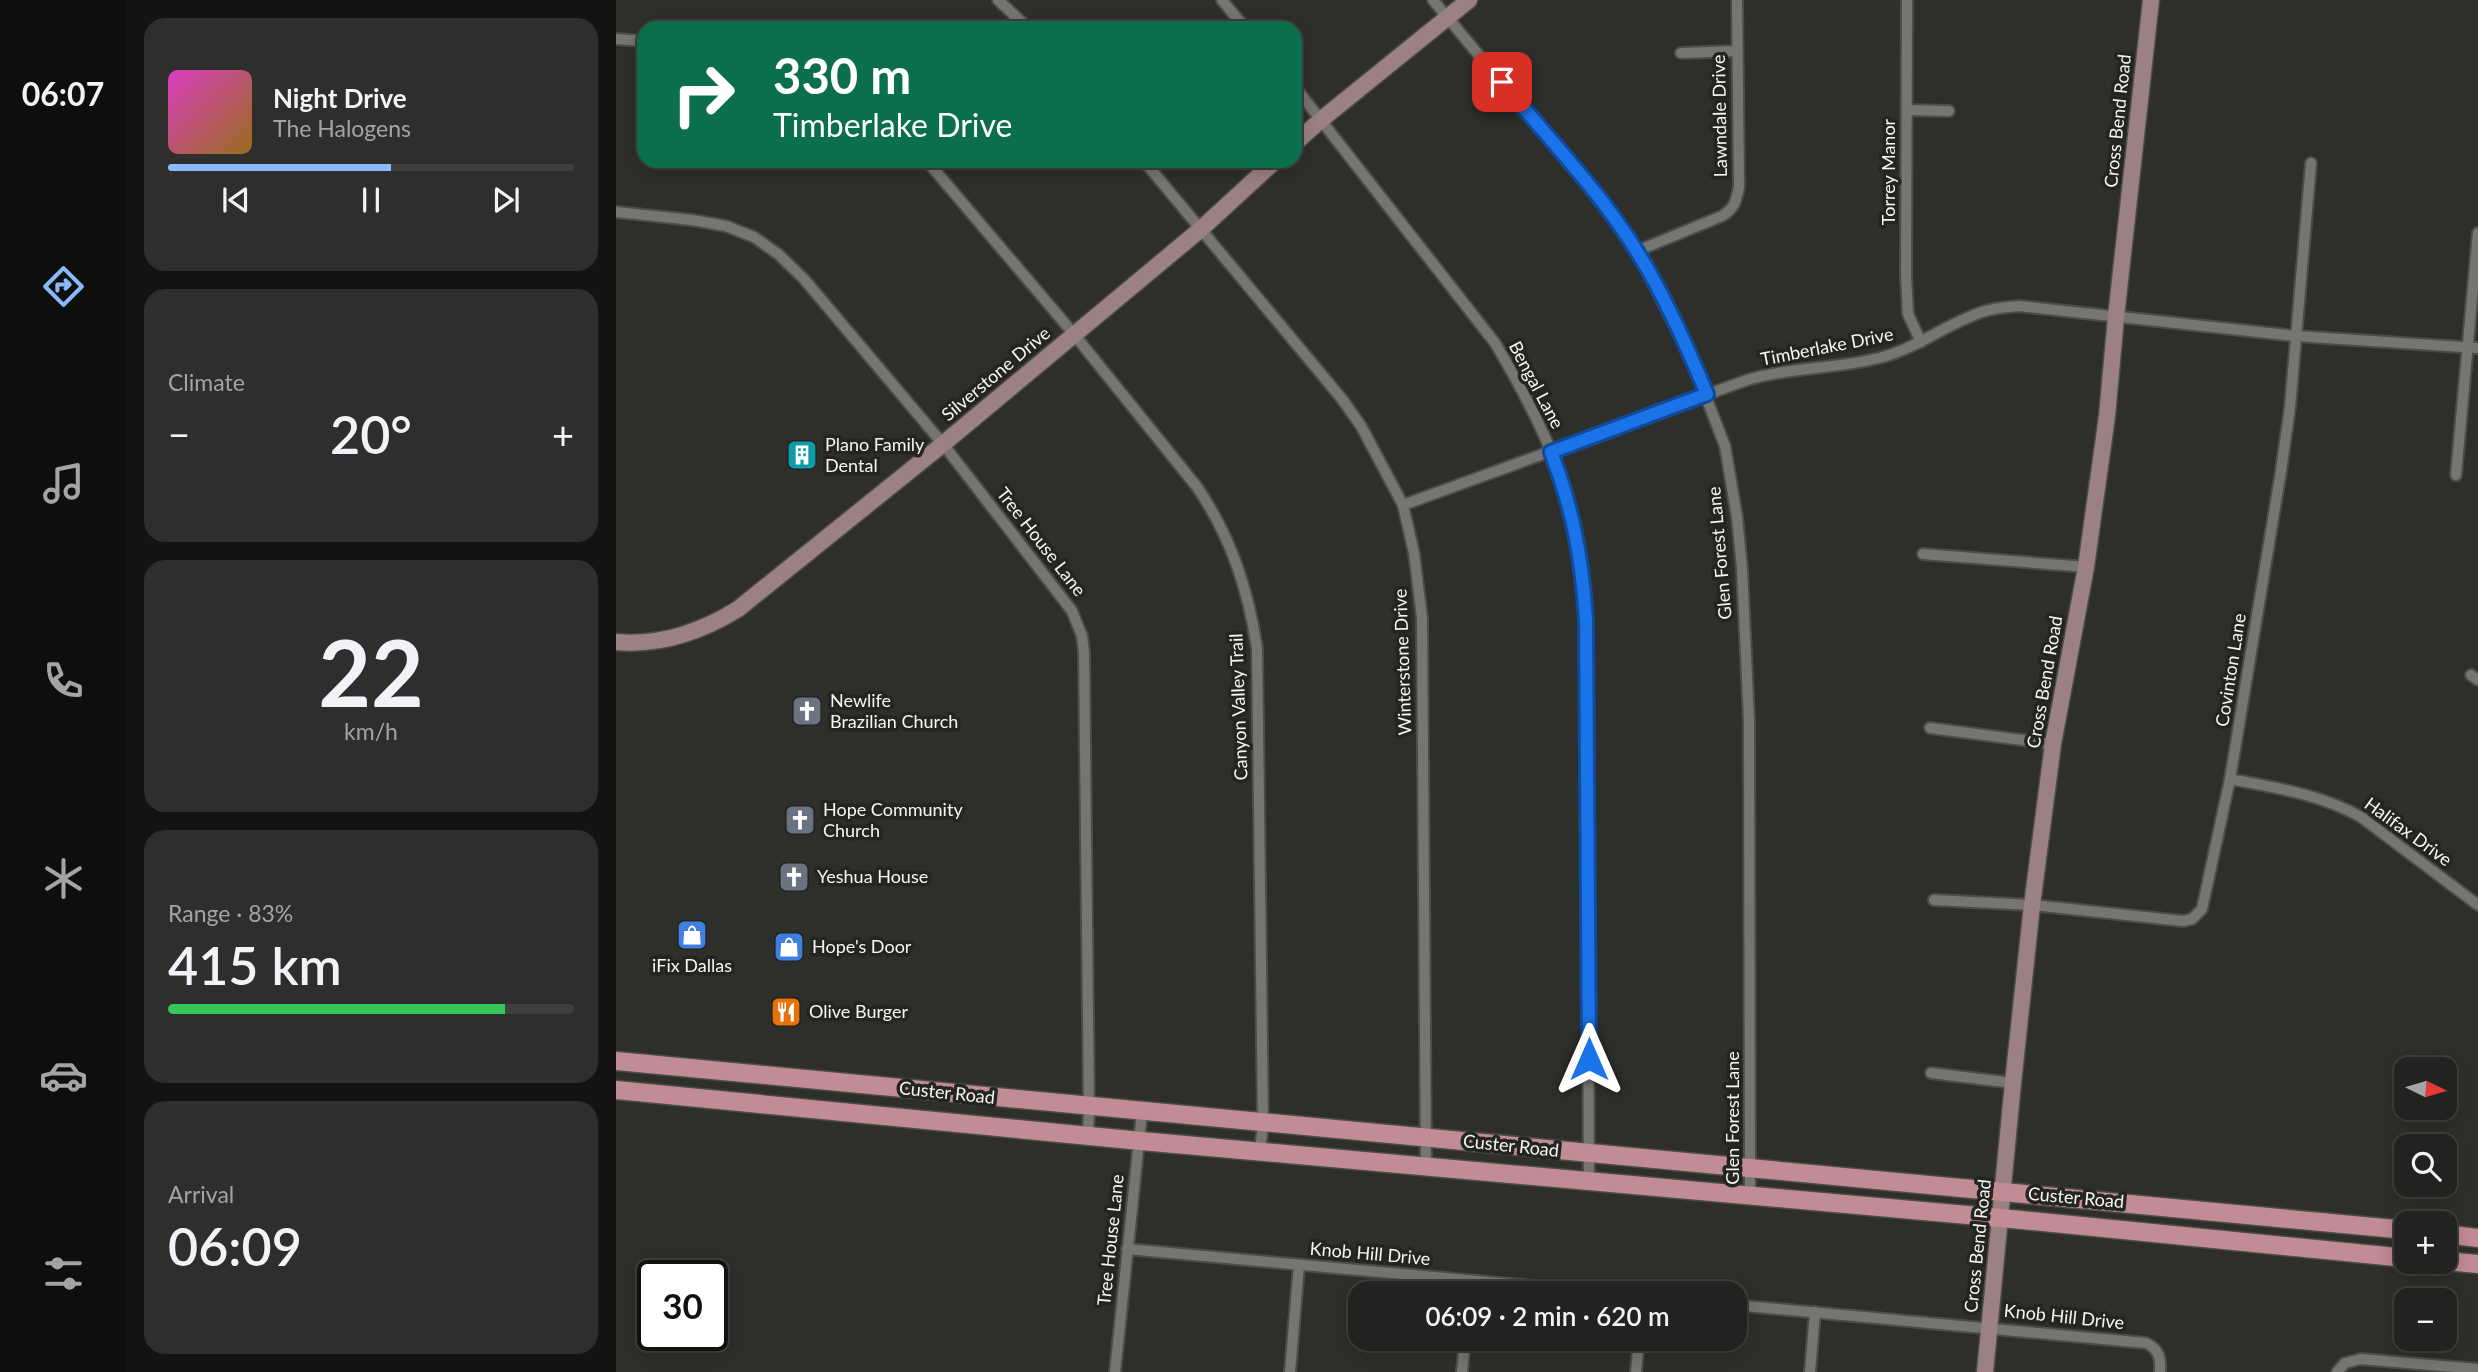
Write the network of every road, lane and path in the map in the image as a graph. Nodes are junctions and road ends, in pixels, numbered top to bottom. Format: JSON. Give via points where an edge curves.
{"nodes":[{"id":1,"x":998,"y":0,"type":"edge"},
{"id":2,"x":1222,"y":0,"type":"edge"},
{"id":3,"x":1433,"y":0,"type":"edge"},
{"id":4,"x":1469,"y":0,"type":"edge"},
{"id":5,"x":1737,"y":0,"type":"edge"},
{"id":6,"x":1907,"y":0,"type":"edge"},
{"id":7,"x":2151,"y":0,"type":"edge"},
{"id":8,"x":1448,"y":18,"type":"junction"},
{"id":9,"x":1020,"y":21,"type":"edge"},
{"id":10,"x":1239,"y":21,"type":"edge"},
{"id":11,"x":616,"y":39,"type":"edge"},
{"id":12,"x":637,"y":40,"type":"edge"},
{"id":13,"x":1737,"y":51,"type":"junction"},
{"id":14,"x":1681,"y":53,"type":"dead end"},
{"id":15,"x":1302,"y":95,"type":"edge"},
{"id":16,"x":1907,"y":110,"type":"junction"},
{"id":17,"x":1949,"y":111,"type":"dead end"},
{"id":18,"x":1322,"y":119,"type":"junction"},
{"id":19,"x":1302,"y":137,"type":"edge"},
{"id":20,"x":2311,"y":163,"type":"dead end"},
{"id":21,"x":933,"y":168,"type":"edge"},
{"id":22,"x":1150,"y":168,"type":"edge"},
{"id":23,"x":1267,"y":168,"type":"edge"},
{"id":24,"x":616,"y":212,"type":"edge"},
{"id":25,"x":1200,"y":229,"type":"junction"},
{"id":26,"x":2478,"y":233,"type":"edge"},
{"id":27,"x":1637,"y":251,"type":"junction"},
{"id":28,"x":2116,"y":317,"type":"junction"},
{"id":29,"x":1073,"y":333,"type":"junction"},
{"id":30,"x":2296,"y":336,"type":"junction"},
{"id":31,"x":1921,"y":342,"type":"junction"},
{"id":32,"x":2472,"y":348,"type":"edge"},
{"id":33,"x":1707,"y":394,"type":"junction"},
{"id":34,"x":943,"y":444,"type":"junction"},
{"id":35,"x":1551,"y":452,"type":"junction"},
{"id":36,"x":2456,"y":475,"type":"dead end"},
{"id":37,"x":1402,"y":505,"type":"junction"},
{"id":38,"x":1923,"y":554,"type":"dead end"},
{"id":39,"x":2085,"y":567,"type":"junction"},
{"id":40,"x":616,"y":642,"type":"edge"},
{"id":41,"x":1930,"y":728,"type":"dead end"},
{"id":42,"x":2053,"y":744,"type":"junction"},
{"id":43,"x":2230,"y":779,"type":"junction"},
{"id":44,"x":1934,"y":900,"type":"dead end"},
{"id":45,"x":2032,"y":905,"type":"junction"},
{"id":46,"x":2478,"y":905,"type":"edge"},
{"id":47,"x":616,"y":1061,"type":"edge"},
{"id":48,"x":1931,"y":1073,"type":"dead end"},
{"id":49,"x":2012,"y":1083,"type":"junction"},
{"id":50,"x":616,"y":1090,"type":"edge"},
{"id":51,"x":1089,"y":1107,"type":"junction"},
{"id":52,"x":1142,"y":1112,"type":"junction"},
{"id":53,"x":1263,"y":1123,"type":"junction"},
{"id":54,"x":1088,"y":1136,"type":"junction"},
{"id":55,"x":1427,"y":1138,"type":"junction"},
{"id":56,"x":1141,"y":1141,"type":"junction"},
{"id":57,"x":1260,"y":1151,"type":"junction"},
{"id":58,"x":1589,"y":1154,"type":"junction"},
{"id":59,"x":1426,"y":1167,"type":"junction"},
{"id":60,"x":1751,"y":1169,"type":"junction"},
{"id":61,"x":1589,"y":1181,"type":"junction"},
{"id":62,"x":2003,"y":1191,"type":"junction"},
{"id":63,"x":1750,"y":1196,"type":"junction"},
{"id":64,"x":2001,"y":1218,"type":"junction"},
{"id":65,"x":2394,"y":1229,"type":"edge"},
{"id":66,"x":2457,"y":1235,"type":"edge"},
{"id":67,"x":2478,"y":1238,"type":"edge"},
{"id":68,"x":1127,"y":1249,"type":"junction"},
{"id":69,"x":2394,"y":1257,"type":"edge"},
{"id":70,"x":2457,"y":1262,"type":"edge"},
{"id":71,"x":2478,"y":1264,"type":"edge"},
{"id":72,"x":1299,"y":1265,"type":"junction"},
{"id":73,"x":1471,"y":1281,"type":"edge"},
{"id":74,"x":1747,"y":1306,"type":"edge"},
{"id":75,"x":1815,"y":1312,"type":"junction"},
{"id":76,"x":1989,"y":1328,"type":"junction"},
{"id":77,"x":1464,"y":1351,"type":"edge"},
{"id":78,"x":1638,"y":1351,"type":"edge"},
{"id":79,"x":2478,"y":1369,"type":"edge"},
{"id":80,"x":1115,"y":1372,"type":"edge"},
{"id":81,"x":1290,"y":1372,"type":"edge"},
{"id":82,"x":1462,"y":1372,"type":"edge"},
{"id":83,"x":1636,"y":1372,"type":"edge"},
{"id":84,"x":1810,"y":1372,"type":"edge"},
{"id":85,"x":1985,"y":1372,"type":"edge"},
{"id":86,"x":2160,"y":1372,"type":"edge"},
{"id":87,"x":2337,"y":1372,"type":"edge"}],
"edges":[{"from":1,"to":9,"type":"street"},
{"from":2,"to":10,"type":"street"},
{"from":3,"to":8,"type":"street","name":"Glen Forest Lane"},
{"from":4,"to":8,"type":"street"},
{"from":5,"to":13,"type":"street","name":"Lawndale Drive"},
{"from":6,"to":16,"type":"street","name":"Torrey Manor"},
{"from":7,"to":28,"type":"street","name":"Cross Bend Road"},
{"from":8,"to":18,"type":"street"},
{"from":8,"to":27,"type":"street","name":"Glen Forest Lane"},
{"from":11,"to":12,"type":"street"},
{"from":13,"to":14,"type":"street"},
{"from":13,"to":27,"type":"street","name":"Lawndale Drive","via":[[1736,203],[1722,216]]},
{"from":15,"to":18,"type":"street","name":"Bengal Lane"},
{"from":16,"to":17,"type":"street"},
{"from":16,"to":31,"type":"street","name":"Torrey Manor","via":[[1906,275],[1909,314]]},
{"from":18,"to":19,"type":"street"},
{"from":18,"to":35,"type":"street","name":"Bengal Lane","via":[[1495,343]]},
{"from":20,"to":30,"type":"street","name":"Covinton Lane"},
{"from":21,"to":29,"type":"street","name":"Canyon Valley Trail"},
{"from":22,"to":25,"type":"street","name":"Winterstone Drive"},
{"from":23,"to":25,"type":"street","name":"Silverstone Drive"},
{"from":24,"to":34,"type":"street","name":"Tree House Lane","via":[[726,226],[754,237],[778,254]]},
{"from":25,"to":29,"type":"street","name":"Silverstone Drive"},
{"from":25,"to":37,"type":"street","name":"Winterstone Drive","via":[[1342,399]]},
{"from":26,"to":32,"type":"street"},
{"from":27,"to":33,"type":"street","name":"Glen Forest Lane"},
{"from":28,"to":30,"type":"street","name":"Timberlake Drive"},
{"from":28,"to":31,"type":"street","name":"Timberlake Drive","via":[[2018,306],[1996,308]]},
{"from":28,"to":39,"type":"street","name":"Cross Bend Road"},
{"from":29,"to":34,"type":"street","name":"Silverstone Drive"},
{"from":29,"to":53,"type":"street","name":"Canyon Valley Trail","via":[[1214,512],[1248,594],[1257,648]]},
{"from":30,"to":32,"type":"street","name":"Timberlake Drive"},
{"from":30,"to":43,"type":"street","name":"Covinton Lane","via":[[2281,471]]},
{"from":31,"to":33,"type":"street","name":"Timberlake Drive","via":[[1878,358],[1771,373]]},
{"from":32,"to":36,"type":"street"},
{"from":33,"to":35,"type":"street","name":"Timberlake Drive"},
{"from":33,"to":60,"type":"street","name":"Glen Forest Lane","via":[[1727,457],[1742,569],[1749,721]]},
{"from":34,"to":40,"type":"street","name":"Silverstone Drive","via":[[738,609],[684,635]]},
{"from":34,"to":51,"type":"street","name":"Tree House Lane","via":[[1061,595],[1082,636]]},
{"from":35,"to":37,"type":"street","name":"Timberlake Drive"},
{"from":35,"to":58,"type":"street","name":"Bengal Lane","via":[[1577,534],[1586,620]]},
{"from":37,"to":55,"type":"street","name":"Winterstone Drive","via":[[1422,618]]},
{"from":38,"to":39,"type":"street"},
{"from":39,"to":42,"type":"street","name":"Cross Bend Road"},
{"from":41,"to":42,"type":"street"},
{"from":42,"to":45,"type":"street","name":"Cross Bend Road"},
{"from":43,"to":45,"type":"street","name":"Covinton Lane","via":[[2202,909],[2192,919]]},
{"from":43,"to":46,"type":"street","name":"Halifax Drive","via":[[2311,794],[2341,806]]},
{"from":44,"to":45,"type":"street","name":"Covinton Lane"},
{"from":45,"to":49,"type":"street","name":"Cross Bend Road"},
{"from":47,"to":51,"type":"main road","name":"Custer Road"},
{"from":48,"to":49,"type":"street"},
{"from":49,"to":62,"type":"street","name":"Cross Bend Road"},
{"from":50,"to":54,"type":"main road","name":"Custer Road"},
{"from":51,"to":52,"type":"main road","name":"Custer Road"},
{"from":51,"to":54,"type":"street","name":"Tree House Lane"},
{"from":52,"to":53,"type":"main road","name":"Custer Road"},
{"from":52,"to":56,"type":"street","name":"Tree House Lane"},
{"from":53,"to":55,"type":"main road","name":"Custer Road"},
{"from":53,"to":57,"type":"street","name":"Canyon Valley Trail"},
{"from":54,"to":56,"type":"main road","name":"Custer Road"},
{"from":55,"to":58,"type":"main road","name":"Custer Road"},
{"from":55,"to":59,"type":"street","name":"Winterstone Drive"},
{"from":56,"to":57,"type":"main road","name":"Custer Road"},
{"from":56,"to":68,"type":"street","name":"Tree House Lane"},
{"from":57,"to":59,"type":"main road","name":"Custer Road"},
{"from":58,"to":60,"type":"main road","name":"Custer Road"},
{"from":58,"to":61,"type":"street","name":"Bengal Lane"},
{"from":59,"to":61,"type":"main road","name":"Custer Road"},
{"from":60,"to":62,"type":"main road","name":"Custer Road"},
{"from":60,"to":63,"type":"street","name":"Glen Forest Lane"},
{"from":61,"to":63,"type":"main road","name":"Custer Road"},
{"from":62,"to":64,"type":"street","name":"Cross Bend Road"},
{"from":62,"to":65,"type":"main road","name":"Custer Road"},
{"from":63,"to":64,"type":"main road","name":"Custer Road"},
{"from":64,"to":69,"type":"main road","name":"Custer Road"},
{"from":64,"to":76,"type":"street","name":"Cross Bend Road"},
{"from":66,"to":67,"type":"main road"},
{"from":68,"to":72,"type":"street","name":"Knob Hill Drive"},
{"from":68,"to":80,"type":"street","name":"Tree House Lane"},
{"from":70,"to":71,"type":"main road"},
{"from":72,"to":73,"type":"street","name":"Knob Hill Drive"},
{"from":72,"to":81,"type":"street"},
{"from":74,"to":75,"type":"street","name":"Knob Hill Drive"},
{"from":75,"to":76,"type":"street","name":"Knob Hill Drive"},
{"from":75,"to":84,"type":"street"},
{"from":76,"to":85,"type":"street","name":"Cross Bend Road"},
{"from":76,"to":86,"type":"street","name":"Knob Hill Drive","via":[[2146,1343],[2158,1351]]},
{"from":77,"to":82,"type":"street"},
{"from":78,"to":83,"type":"street"},
{"from":79,"to":87,"type":"street","via":[[2361,1359],[2345,1363]]}]}
